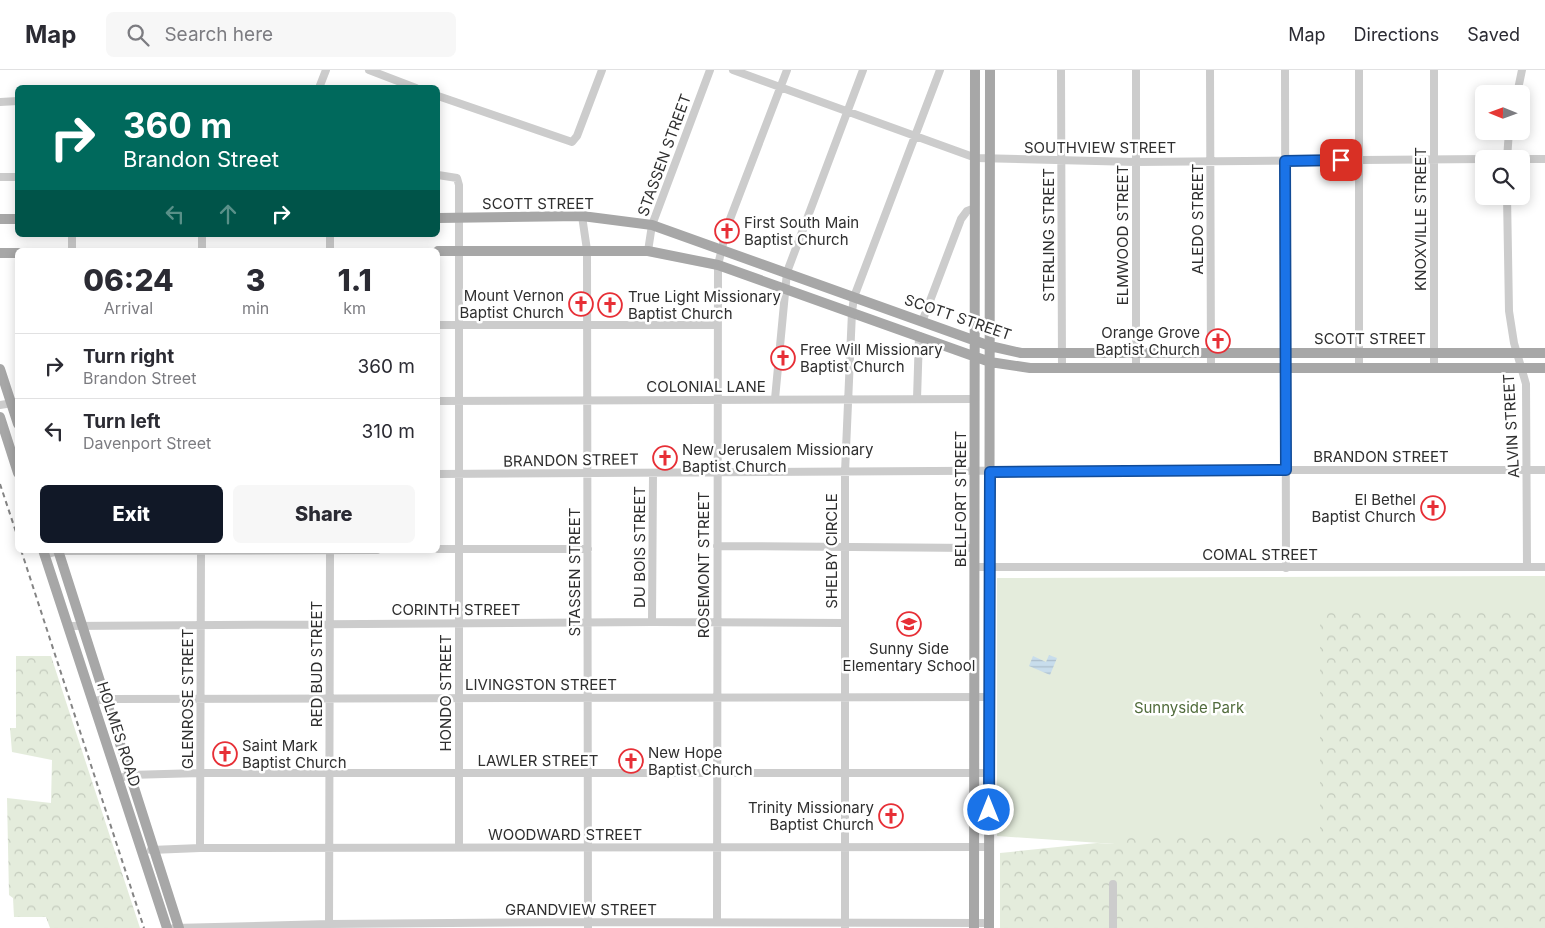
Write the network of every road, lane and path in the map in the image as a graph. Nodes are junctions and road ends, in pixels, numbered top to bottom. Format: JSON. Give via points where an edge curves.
{"nodes":[{"id":1,"x":326,"y":70,"type":"edge"},
{"id":2,"x":369,"y":70,"type":"edge"},
{"id":3,"x":602,"y":70,"type":"edge"},
{"id":4,"x":710,"y":70,"type":"edge"},
{"id":5,"x":732,"y":70,"type":"edge"},
{"id":6,"x":787,"y":70,"type":"edge"},
{"id":7,"x":864,"y":70,"type":"edge"},
{"id":8,"x":940,"y":70,"type":"edge"},
{"id":9,"x":975,"y":70,"type":"edge"},
{"id":10,"x":990,"y":70,"type":"edge"},
{"id":11,"x":1061,"y":70,"type":"edge"},
{"id":12,"x":1136,"y":70,"type":"edge"},
{"id":13,"x":1210,"y":70,"type":"edge"},
{"id":14,"x":1285,"y":70,"type":"edge"},
{"id":15,"x":1359,"y":70,"type":"edge"},
{"id":16,"x":1434,"y":70,"type":"edge"},
{"id":17,"x":1522,"y":70,"type":"edge"},
{"id":18,"x":975,"y":81,"type":"junction"},
{"id":19,"x":990,"y":81,"type":"junction"},
{"id":20,"x":320,"y":85,"type":"edge"},
{"id":21,"x":408,"y":85,"type":"edge"},
{"id":22,"x":1519,"y":85,"type":"edge"},
{"id":23,"x":780,"y":88,"type":"junction"},
{"id":24,"x":440,"y":97,"type":"edge"},
{"id":25,"x":15,"y":101,"type":"edge"},
{"id":26,"x":0,"y":102,"type":"edge"},
{"id":27,"x":847,"y":113,"type":"junction"},
{"id":28,"x":915,"y":137,"type":"junction"},
{"id":29,"x":976,"y":158,"type":"junction"},
{"id":30,"x":1434,"y":159,"type":"junction"},
{"id":31,"x":1475,"y":159,"type":"edge"},
{"id":32,"x":1530,"y":159,"type":"edge"},
{"id":33,"x":1545,"y":159,"type":"edge"},
{"id":34,"x":991,"y":160,"type":"junction"},
{"id":35,"x":1359,"y":160,"type":"junction"},
{"id":36,"x":1061,"y":161,"type":"junction"},
{"id":37,"x":1210,"y":161,"type":"junction"},
{"id":38,"x":1285,"y":161,"type":"junction"},
{"id":39,"x":1136,"y":162,"type":"junction"},
{"id":40,"x":440,"y":176,"type":"edge"},
{"id":41,"x":0,"y":177,"type":"edge"},
{"id":42,"x":15,"y":177,"type":"edge"},
{"id":43,"x":1507,"y":205,"type":"edge"},
{"id":44,"x":975,"y":208,"type":"junction"},
{"id":45,"x":582,"y":216,"type":"junction"},
{"id":46,"x":440,"y":218,"type":"edge"},
{"id":47,"x":459,"y":218,"type":"junction"},
{"id":48,"x":0,"y":219,"type":"edge"},
{"id":49,"x":15,"y":219,"type":"edge"},
{"id":50,"x":652,"y":225,"type":"junction"},
{"id":51,"x":975,"y":234,"type":"junction"},
{"id":52,"x":990,"y":234,"type":"junction"},
{"id":53,"x":721,"y":249,"type":"junction"},
{"id":54,"x":587,"y":250,"type":"junction"},
{"id":55,"x":440,"y":251,"type":"edge"},
{"id":56,"x":459,"y":251,"type":"junction"},
{"id":57,"x":648,"y":251,"type":"junction"},
{"id":58,"x":0,"y":253,"type":"edge"},
{"id":59,"x":15,"y":253,"type":"edge"},
{"id":60,"x":718,"y":265,"type":"junction"},
{"id":61,"x":786,"y":272,"type":"junction"},
{"id":62,"x":786,"y":290,"type":"junction"},
{"id":63,"x":854,"y":297,"type":"junction"},
{"id":64,"x":852,"y":312,"type":"junction"},
{"id":65,"x":922,"y":322,"type":"junction"},
{"id":66,"x":440,"y":325,"type":"edge"},
{"id":67,"x":459,"y":325,"type":"junction"},
{"id":68,"x":587,"y":325,"type":"junction"},
{"id":69,"x":717,"y":325,"type":"junction"},
{"id":70,"x":919,"y":336,"type":"junction"},
{"id":71,"x":975,"y":340,"type":"junction"},
{"id":72,"x":990,"y":346,"type":"junction"},
{"id":73,"x":1359,"y":353,"type":"junction"},
{"id":74,"x":1434,"y":353,"type":"junction"},
{"id":75,"x":1518,"y":353,"type":"junction"},
{"id":76,"x":1545,"y":353,"type":"edge"},
{"id":77,"x":1136,"y":354,"type":"junction"},
{"id":78,"x":1211,"y":354,"type":"junction"},
{"id":79,"x":1286,"y":354,"type":"junction"},
{"id":80,"x":1062,"y":355,"type":"junction"},
{"id":81,"x":975,"y":357,"type":"junction"},
{"id":82,"x":990,"y":362,"type":"junction"},
{"id":83,"x":1523,"y":368,"type":"junction"},
{"id":84,"x":1545,"y":368,"type":"edge"},
{"id":85,"x":1062,"y":369,"type":"junction"},
{"id":86,"x":1136,"y":369,"type":"junction"},
{"id":87,"x":1210,"y":369,"type":"junction"},
{"id":88,"x":1286,"y":369,"type":"junction"},
{"id":89,"x":1359,"y":369,"type":"junction"},
{"id":90,"x":1434,"y":369,"type":"junction"},
{"id":91,"x":0,"y":370,"type":"edge"},
{"id":92,"x":918,"y":399,"type":"junction"},
{"id":93,"x":975,"y":399,"type":"junction"},
{"id":94,"x":440,"y":400,"type":"edge"},
{"id":95,"x":459,"y":400,"type":"junction"},
{"id":96,"x":588,"y":400,"type":"junction"},
{"id":97,"x":717,"y":400,"type":"junction"},
{"id":98,"x":775,"y":400,"type":"junction"},
{"id":99,"x":849,"y":400,"type":"junction"},
{"id":100,"x":9,"y":403,"type":"edge"},
{"id":101,"x":0,"y":417,"type":"edge"},
{"id":102,"x":15,"y":417,"type":"edge"},
{"id":103,"x":15,"y":463,"type":"edge"},
{"id":104,"x":1286,"y":470,"type":"junction"},
{"id":105,"x":1527,"y":470,"type":"junction"},
{"id":106,"x":1545,"y":470,"type":"edge"},
{"id":107,"x":717,"y":472,"type":"junction"},
{"id":108,"x":845,"y":472,"type":"junction"},
{"id":109,"x":974,"y":472,"type":"junction"},
{"id":110,"x":990,"y":472,"type":"junction"},
{"id":111,"x":653,"y":473,"type":"junction"},
{"id":112,"x":440,"y":474,"type":"edge"},
{"id":113,"x":459,"y":474,"type":"junction"},
{"id":114,"x":588,"y":474,"type":"junction"},
{"id":115,"x":717,"y":546,"type":"junction"},
{"id":116,"x":845,"y":548,"type":"junction"},
{"id":117,"x":974,"y":548,"type":"junction"},
{"id":118,"x":440,"y":549,"type":"edge"},
{"id":119,"x":459,"y":549,"type":"junction"},
{"id":120,"x":588,"y":549,"type":"junction"},
{"id":121,"x":43,"y":553,"type":"edge"},
{"id":122,"x":59,"y":553,"type":"edge"},
{"id":123,"x":201,"y":553,"type":"edge"},
{"id":124,"x":330,"y":553,"type":"edge"},
{"id":125,"x":974,"y":567,"type":"junction"},
{"id":126,"x":1526,"y":567,"type":"junction"},
{"id":127,"x":1545,"y":567,"type":"edge"},
{"id":128,"x":990,"y":568,"type":"junction"},
{"id":129,"x":1286,"y":568,"type":"junction"},
{"id":130,"x":652,"y":622,"type":"junction"},
{"id":131,"x":717,"y":622,"type":"junction"},
{"id":132,"x":459,"y":623,"type":"junction"},
{"id":133,"x":588,"y":623,"type":"junction"},
{"id":134,"x":845,"y":623,"type":"junction"},
{"id":135,"x":201,"y":624,"type":"junction"},
{"id":136,"x":329,"y":624,"type":"junction"},
{"id":137,"x":81,"y":625,"type":"junction"},
{"id":138,"x":68,"y":626,"type":"junction"},
{"id":139,"x":975,"y":697,"type":"junction"},
{"id":140,"x":990,"y":697,"type":"junction"},
{"id":141,"x":329,"y":698,"type":"junction"},
{"id":142,"x":459,"y":698,"type":"junction"},
{"id":143,"x":588,"y":698,"type":"junction"},
{"id":144,"x":717,"y":698,"type":"junction"},
{"id":145,"x":845,"y":698,"type":"junction"},
{"id":146,"x":106,"y":699,"type":"junction"},
{"id":147,"x":200,"y":700,"type":"junction"},
{"id":148,"x":93,"y":701,"type":"junction"},
{"id":149,"x":717,"y":772,"type":"junction"},
{"id":150,"x":845,"y":772,"type":"junction"},
{"id":151,"x":200,"y":773,"type":"junction"},
{"id":152,"x":329,"y":773,"type":"junction"},
{"id":153,"x":588,"y":773,"type":"junction"},
{"id":154,"x":974,"y":773,"type":"junction"},
{"id":155,"x":990,"y":773,"type":"junction"},
{"id":156,"x":129,"y":774,"type":"junction"},
{"id":157,"x":459,"y":774,"type":"junction"},
{"id":158,"x":118,"y":779,"type":"junction"},
{"id":159,"x":329,"y":847,"type":"junction"},
{"id":160,"x":459,"y":847,"type":"junction"},
{"id":161,"x":588,"y":847,"type":"junction"},
{"id":162,"x":845,"y":847,"type":"junction"},
{"id":163,"x":974,"y":847,"type":"junction"},
{"id":164,"x":989,"y":847,"type":"junction"},
{"id":165,"x":200,"y":848,"type":"junction"},
{"id":166,"x":717,"y":848,"type":"junction"},
{"id":167,"x":154,"y":849,"type":"junction"},
{"id":168,"x":142,"y":854,"type":"junction"},
{"id":169,"x":1113,"y":884,"type":"dead end"},
{"id":170,"x":717,"y":922,"type":"junction"},
{"id":171,"x":588,"y":925,"type":"edge"},
{"id":172,"x":845,"y":925,"type":"edge"},
{"id":173,"x":989,"y":925,"type":"edge"},
{"id":174,"x":329,"y":926,"type":"edge"},
{"id":175,"x":974,"y":926,"type":"edge"},
{"id":176,"x":177,"y":927,"type":"edge"},
{"id":177,"x":167,"y":928,"type":"edge"},
{"id":178,"x":1113,"y":928,"type":"edge"}],
"edges":[{"from":1,"to":20,"type":"street"},
{"from":2,"to":21,"type":"street"},
{"from":3,"to":24,"type":"street","via":[[578,136],[572,142]]},
{"from":4,"to":50,"type":"street","name":"STASSEN STREET"},
{"from":5,"to":23,"type":"street","name":"SOUTHVIEW STREET"},
{"from":6,"to":23,"type":"street","name":"ROSEMONT STREET"},
{"from":7,"to":27,"type":"street"},
{"from":8,"to":28,"type":"street","name":"SHELBY CIRCLE"},
{"from":9,"to":18,"type":"main road","name":"BELLFORT STREET"},
{"from":10,"to":19,"type":"main road","name":"BELLFORT STREET"},
{"from":11,"to":36,"type":"street","name":"STERLING STREET"},
{"from":12,"to":39,"type":"street","name":"ELMWOOD STREET"},
{"from":13,"to":37,"type":"street","name":"ALEDO STREET"},
{"from":14,"to":38,"type":"street"},
{"from":15,"to":35,"type":"street"},
{"from":16,"to":30,"type":"street","name":"KNOXVILLE STREET"},
{"from":17,"to":22,"type":"street"},
{"from":18,"to":19,"type":"main road"},
{"from":18,"to":29,"type":"main road","name":"BELLFORT STREET"},
{"from":19,"to":34,"type":"main road","name":"BELLFORT STREET"},
{"from":23,"to":27,"type":"street","name":"SOUTHVIEW STREET"},
{"from":23,"to":53,"type":"street","name":"ROSEMONT STREET"},
{"from":25,"to":26,"type":"street"},
{"from":27,"to":28,"type":"street","name":"SOUTHVIEW STREET"},
{"from":27,"to":61,"type":"street"},
{"from":28,"to":29,"type":"street","name":"SOUTHVIEW STREET"},
{"from":28,"to":63,"type":"street","name":"SHELBY CIRCLE"},
{"from":29,"to":34,"type":"street","name":"SOUTHVIEW STREET"},
{"from":29,"to":44,"type":"main road","name":"BELLFORT STREET"},
{"from":30,"to":31,"type":"street","name":"SOUTHVIEW STREET"},
{"from":30,"to":35,"type":"street","name":"SOUTHVIEW STREET"},
{"from":30,"to":74,"type":"street","name":"KNOXVILLE STREET"},
{"from":32,"to":33,"type":"street"},
{"from":34,"to":36,"type":"street","name":"SOUTHVIEW STREET"},
{"from":34,"to":52,"type":"main road","name":"BELLFORT STREET"},
{"from":35,"to":38,"type":"street","name":"SOUTHVIEW STREET"},
{"from":35,"to":73,"type":"street"},
{"from":36,"to":39,"type":"street","name":"SOUTHVIEW STREET"},
{"from":36,"to":80,"type":"street","name":"STERLING STREET"},
{"from":37,"to":38,"type":"street","name":"SOUTHVIEW STREET"},
{"from":37,"to":39,"type":"street","name":"SOUTHVIEW STREET"},
{"from":37,"to":78,"type":"street","name":"ALEDO STREET"},
{"from":38,"to":79,"type":"street"},
{"from":39,"to":77,"type":"street","name":"ELMWOOD STREET"},
{"from":40,"to":47,"type":"street","name":"HONDO STREET","via":[[457,178]]},
{"from":41,"to":42,"type":"street"},
{"from":43,"to":75,"type":"street","name":"ALVIN STREET","via":[[1508,292]]},
{"from":44,"to":51,"type":"main road","name":"BELLFORT STREET"},
{"from":44,"to":65,"type":"street","via":[[961,219]]},
{"from":45,"to":47,"type":"main road","name":"SCOTT STREET"},
{"from":45,"to":50,"type":"main road","name":"SCOTT STREET"},
{"from":45,"to":54,"type":"street","name":"STASSEN STREET"},
{"from":46,"to":47,"type":"main road","name":"SCOTT STREET"},
{"from":47,"to":56,"type":"street","name":"HONDO STREET"},
{"from":48,"to":49,"type":"main road"},
{"from":50,"to":53,"type":"main road","name":"SCOTT STREET"},
{"from":50,"to":57,"type":"street","name":"STASSEN STREET"},
{"from":51,"to":52,"type":"main road"},
{"from":51,"to":71,"type":"main road","name":"BELLFORT STREET"},
{"from":52,"to":72,"type":"main road","name":"BELLFORT STREET"},
{"from":53,"to":60,"type":"street","name":"ROSEMONT STREET"},
{"from":53,"to":61,"type":"main road","name":"SCOTT STREET"},
{"from":54,"to":56,"type":"main road","name":"SCOTT STREET"},
{"from":54,"to":57,"type":"main road","name":"SCOTT STREET"},
{"from":54,"to":68,"type":"street","name":"STASSEN STREET"},
{"from":55,"to":56,"type":"main road","name":"SCOTT STREET"},
{"from":56,"to":67,"type":"street","name":"HONDO STREET"},
{"from":57,"to":60,"type":"main road","name":"SCOTT STREET"},
{"from":58,"to":59,"type":"main road"},
{"from":60,"to":62,"type":"main road","name":"SCOTT STREET"},
{"from":60,"to":69,"type":"street","name":"ROSEMONT STREET"},
{"from":61,"to":62,"type":"street"},
{"from":61,"to":63,"type":"main road","name":"SCOTT STREET"},
{"from":62,"to":64,"type":"main road","name":"SCOTT STREET"},
{"from":62,"to":98,"type":"street"},
{"from":63,"to":64,"type":"street","name":"SHELBY CIRCLE"},
{"from":63,"to":65,"type":"main road","name":"SCOTT STREET"},
{"from":64,"to":70,"type":"main road","name":"SCOTT STREET"},
{"from":64,"to":99,"type":"street","name":"SHELBY CIRCLE"},
{"from":65,"to":71,"type":"main road","name":"SCOTT STREET"},
{"from":66,"to":67,"type":"street"},
{"from":67,"to":68,"type":"street"},
{"from":67,"to":95,"type":"street","name":"HONDO STREET"},
{"from":68,"to":69,"type":"street"},
{"from":68,"to":96,"type":"street","name":"STASSEN STREET"},
{"from":69,"to":97,"type":"street","name":"ROSEMONT STREET"},
{"from":70,"to":81,"type":"main road","name":"SCOTT STREET"},
{"from":70,"to":92,"type":"street"},
{"from":71,"to":72,"type":"main road","name":"SCOTT STREET"},
{"from":71,"to":81,"type":"main road","name":"BELLFORT STREET"},
{"from":72,"to":80,"type":"main road","name":"SCOTT STREET","via":[[1021,353]]},
{"from":72,"to":82,"type":"main road","name":"BELLFORT STREET"},
{"from":73,"to":74,"type":"main road","name":"SCOTT STREET"},
{"from":73,"to":79,"type":"main road","name":"SCOTT STREET"},
{"from":73,"to":89,"type":"street"},
{"from":74,"to":75,"type":"main road","name":"SCOTT STREET"},
{"from":74,"to":90,"type":"street","name":"KNOXVILLE STREET"},
{"from":75,"to":76,"type":"main road","name":"SCOTT STREET"},
{"from":75,"to":83,"type":"street","name":"ALVIN STREET"},
{"from":77,"to":78,"type":"main road","name":"SCOTT STREET"},
{"from":77,"to":80,"type":"main road","name":"SCOTT STREET"},
{"from":77,"to":86,"type":"street","name":"ELMWOOD STREET"},
{"from":78,"to":79,"type":"main road","name":"SCOTT STREET"},
{"from":78,"to":87,"type":"street","name":"ALEDO STREET"},
{"from":79,"to":88,"type":"street"},
{"from":80,"to":85,"type":"street","name":"STERLING STREET"},
{"from":81,"to":82,"type":"main road","name":"SCOTT STREET"},
{"from":81,"to":93,"type":"main road","name":"BELLFORT STREET"},
{"from":82,"to":85,"type":"main road","name":"SCOTT STREET"},
{"from":82,"to":110,"type":"main road","name":"BELLFORT STREET"},
{"from":83,"to":84,"type":"main road","name":"SCOTT STREET"},
{"from":83,"to":90,"type":"main road","name":"SCOTT STREET"},
{"from":83,"to":105,"type":"street","name":"ALVIN STREET"},
{"from":85,"to":86,"type":"main road","name":"SCOTT STREET"},
{"from":86,"to":87,"type":"main road","name":"SCOTT STREET"},
{"from":87,"to":88,"type":"main road","name":"SCOTT STREET"},
{"from":88,"to":89,"type":"main road","name":"SCOTT STREET"},
{"from":88,"to":104,"type":"street"},
{"from":89,"to":90,"type":"main road","name":"SCOTT STREET"},
{"from":91,"to":100,"type":"main road"},
{"from":92,"to":93,"type":"street","name":"COLONIAL LANE"},
{"from":92,"to":99,"type":"street","name":"COLONIAL LANE"},
{"from":93,"to":109,"type":"main road","name":"BELLFORT STREET"},
{"from":94,"to":95,"type":"street","name":"COLONIAL LANE"},
{"from":95,"to":96,"type":"street","name":"COLONIAL LANE"},
{"from":95,"to":113,"type":"street","name":"HONDO STREET"},
{"from":96,"to":97,"type":"street","name":"COLONIAL LANE"},
{"from":96,"to":114,"type":"street","name":"STASSEN STREET"},
{"from":97,"to":98,"type":"street","name":"COLONIAL LANE"},
{"from":97,"to":107,"type":"street","name":"ROSEMONT STREET"},
{"from":98,"to":99,"type":"street","name":"COLONIAL LANE"},
{"from":99,"to":108,"type":"street","name":"SHELBY CIRCLE"},
{"from":100,"to":102,"type":"main road"},
{"from":101,"to":103,"type":"main road"},
{"from":104,"to":105,"type":"street","name":"BRANDON STREET"},
{"from":104,"to":110,"type":"street","name":"BRANDON STREET"},
{"from":104,"to":129,"type":"street"},
{"from":105,"to":106,"type":"street","name":"BRANDON STREET"},
{"from":105,"to":126,"type":"street","name":"ALVIN STREET"},
{"from":107,"to":108,"type":"street","name":"BRANDON STREET"},
{"from":107,"to":111,"type":"street","name":"BRANDON STREET"},
{"from":107,"to":115,"type":"street","name":"ROSEMONT STREET"},
{"from":108,"to":109,"type":"street","name":"BRANDON STREET"},
{"from":108,"to":116,"type":"street","name":"SHELBY CIRCLE"},
{"from":109,"to":110,"type":"street","name":"BRANDON STREET"},
{"from":109,"to":117,"type":"main road","name":"BELLFORT STREET"},
{"from":110,"to":128,"type":"main road","name":"BELLFORT STREET"},
{"from":111,"to":114,"type":"street","name":"BRANDON STREET"},
{"from":111,"to":130,"type":"street","name":"DU BOIS STREET"},
{"from":112,"to":113,"type":"street","name":"BRANDON STREET"},
{"from":113,"to":114,"type":"street","name":"BRANDON STREET"},
{"from":113,"to":119,"type":"street","name":"HONDO STREET"},
{"from":114,"to":120,"type":"street","name":"STASSEN STREET"},
{"from":115,"to":116,"type":"street"},
{"from":115,"to":131,"type":"street","name":"ROSEMONT STREET"},
{"from":116,"to":117,"type":"street"},
{"from":116,"to":134,"type":"street","name":"SHELBY CIRCLE"},
{"from":117,"to":125,"type":"main road","name":"BELLFORT STREET"},
{"from":118,"to":119,"type":"street"},
{"from":119,"to":120,"type":"street"},
{"from":119,"to":132,"type":"street","name":"HONDO STREET"},
{"from":120,"to":133,"type":"street","name":"STASSEN STREET"},
{"from":121,"to":138,"type":"main road","name":"HOLMES ROAD"},
{"from":122,"to":137,"type":"main road","name":"HOLMES ROAD"},
{"from":123,"to":135,"type":"street","name":"GLENROSE STREET"},
{"from":124,"to":136,"type":"street","name":"RED BUD STREET"},
{"from":125,"to":128,"type":"street","name":"COMAL STREET"},
{"from":125,"to":139,"type":"main road","name":"BELLFORT STREET"},
{"from":126,"to":127,"type":"street","name":"COMAL STREET"},
{"from":126,"to":129,"type":"street","name":"COMAL STREET"},
{"from":128,"to":129,"type":"street","name":"COMAL STREET"},
{"from":128,"to":140,"type":"main road","name":"BELLFORT STREET"},
{"from":130,"to":131,"type":"street","name":"CORINTH STREET"},
{"from":130,"to":133,"type":"street","name":"CORINTH STREET"},
{"from":131,"to":134,"type":"street","name":"CORINTH STREET"},
{"from":131,"to":144,"type":"street","name":"ROSEMONT STREET"},
{"from":132,"to":133,"type":"street","name":"CORINTH STREET"},
{"from":132,"to":136,"type":"street","name":"CORINTH STREET"},
{"from":132,"to":142,"type":"street","name":"HONDO STREET"},
{"from":133,"to":143,"type":"street","name":"STASSEN STREET"},
{"from":134,"to":145,"type":"street","name":"SHELBY CIRCLE"},
{"from":135,"to":136,"type":"street","name":"CORINTH STREET"},
{"from":135,"to":137,"type":"street","name":"CORINTH STREET"},
{"from":135,"to":147,"type":"street","name":"GLENROSE STREET"},
{"from":136,"to":141,"type":"street","name":"RED BUD STREET"},
{"from":137,"to":138,"type":"street","name":"CORINTH STREET"},
{"from":137,"to":146,"type":"main road","name":"HOLMES ROAD"},
{"from":138,"to":148,"type":"main road","name":"HOLMES ROAD"},
{"from":139,"to":140,"type":"street","name":"LIVINGSTON STREET"},
{"from":139,"to":145,"type":"street","name":"LIVINGSTON STREET"},
{"from":139,"to":154,"type":"main road","name":"BELLFORT STREET"},
{"from":140,"to":155,"type":"main road","name":"BELLFORT STREET"},
{"from":141,"to":142,"type":"street","name":"LIVINGSTON STREET"},
{"from":141,"to":147,"type":"street","name":"LIVINGSTON STREET"},
{"from":141,"to":152,"type":"street","name":"RED BUD STREET"},
{"from":142,"to":143,"type":"street","name":"LIVINGSTON STREET"},
{"from":142,"to":157,"type":"street","name":"HONDO STREET"},
{"from":143,"to":144,"type":"street","name":"LIVINGSTON STREET"},
{"from":143,"to":153,"type":"street","name":"STASSEN STREET"},
{"from":144,"to":145,"type":"street","name":"LIVINGSTON STREET"},
{"from":144,"to":149,"type":"street","name":"ROSEMONT STREET"},
{"from":145,"to":150,"type":"street","name":"SHELBY CIRCLE"},
{"from":146,"to":147,"type":"street","name":"LIVINGSTON STREET"},
{"from":146,"to":148,"type":"street","name":"LIVINGSTON STREET"},
{"from":146,"to":156,"type":"main road","name":"HOLMES ROAD"},
{"from":147,"to":151,"type":"street","name":"GLENROSE STREET"},
{"from":148,"to":158,"type":"main road","name":"HOLMES ROAD"},
{"from":149,"to":150,"type":"street","name":"LAWLER STREET"},
{"from":149,"to":153,"type":"street","name":"LAWLER STREET"},
{"from":149,"to":166,"type":"street","name":"ROSEMONT STREET"},
{"from":150,"to":154,"type":"street","name":"LAWLER STREET"},
{"from":150,"to":162,"type":"street","name":"SHELBY CIRCLE"},
{"from":151,"to":152,"type":"street","name":"LAWLER STREET"},
{"from":151,"to":156,"type":"street","name":"LAWLER STREET"},
{"from":151,"to":165,"type":"street","name":"GLENROSE STREET"},
{"from":152,"to":157,"type":"street","name":"LAWLER STREET"},
{"from":152,"to":159,"type":"street","name":"RED BUD STREET"},
{"from":153,"to":157,"type":"street","name":"LAWLER STREET"},
{"from":153,"to":161,"type":"street","name":"STASSEN STREET"},
{"from":154,"to":155,"type":"street","name":"LAWLER STREET"},
{"from":154,"to":163,"type":"main road","name":"BELLFORT STREET"},
{"from":155,"to":164,"type":"main road","name":"BELLFORT STREET"},
{"from":156,"to":158,"type":"street","name":"LAWLER STREET"},
{"from":156,"to":167,"type":"main road","name":"HOLMES ROAD"},
{"from":157,"to":160,"type":"street","name":"HONDO STREET"},
{"from":158,"to":168,"type":"main road","name":"HOLMES ROAD"},
{"from":159,"to":160,"type":"street","name":"WOODWARD STREET"},
{"from":159,"to":165,"type":"street","name":"WOODWARD STREET"},
{"from":159,"to":174,"type":"street","name":"RED BUD STREET"},
{"from":160,"to":161,"type":"street","name":"WOODWARD STREET"},
{"from":161,"to":166,"type":"street","name":"WOODWARD STREET"},
{"from":161,"to":171,"type":"street","name":"STASSEN STREET"},
{"from":162,"to":163,"type":"street","name":"WOODWARD STREET"},
{"from":162,"to":166,"type":"street","name":"WOODWARD STREET"},
{"from":162,"to":172,"type":"street","name":"SHELBY CIRCLE"},
{"from":163,"to":164,"type":"street","name":"WOODWARD STREET"},
{"from":163,"to":175,"type":"main road","name":"BELLFORT STREET"},
{"from":164,"to":173,"type":"main road","name":"BELLFORT STREET"},
{"from":165,"to":167,"type":"street","name":"WOODWARD STREET"},
{"from":166,"to":170,"type":"street","name":"ROSEMONT STREET"},
{"from":167,"to":168,"type":"street","name":"WOODWARD STREET"},
{"from":167,"to":176,"type":"main road","name":"HOLMES ROAD"},
{"from":168,"to":177,"type":"main road","name":"HOLMES ROAD"},
{"from":169,"to":178,"type":"street"},
{"from":170,"to":171,"type":"street","name":"GRANDVIEW STREET"},
{"from":170,"to":172,"type":"street","name":"GRANDVIEW STREET"},
{"from":171,"to":174,"type":"street","name":"GRANDVIEW STREET"},
{"from":172,"to":175,"type":"street","name":"GRANDVIEW STREET"},
{"from":173,"to":175,"type":"street","name":"GRANDVIEW STREET"},
{"from":174,"to":176,"type":"street","name":"GRANDVIEW STREET"}]}
